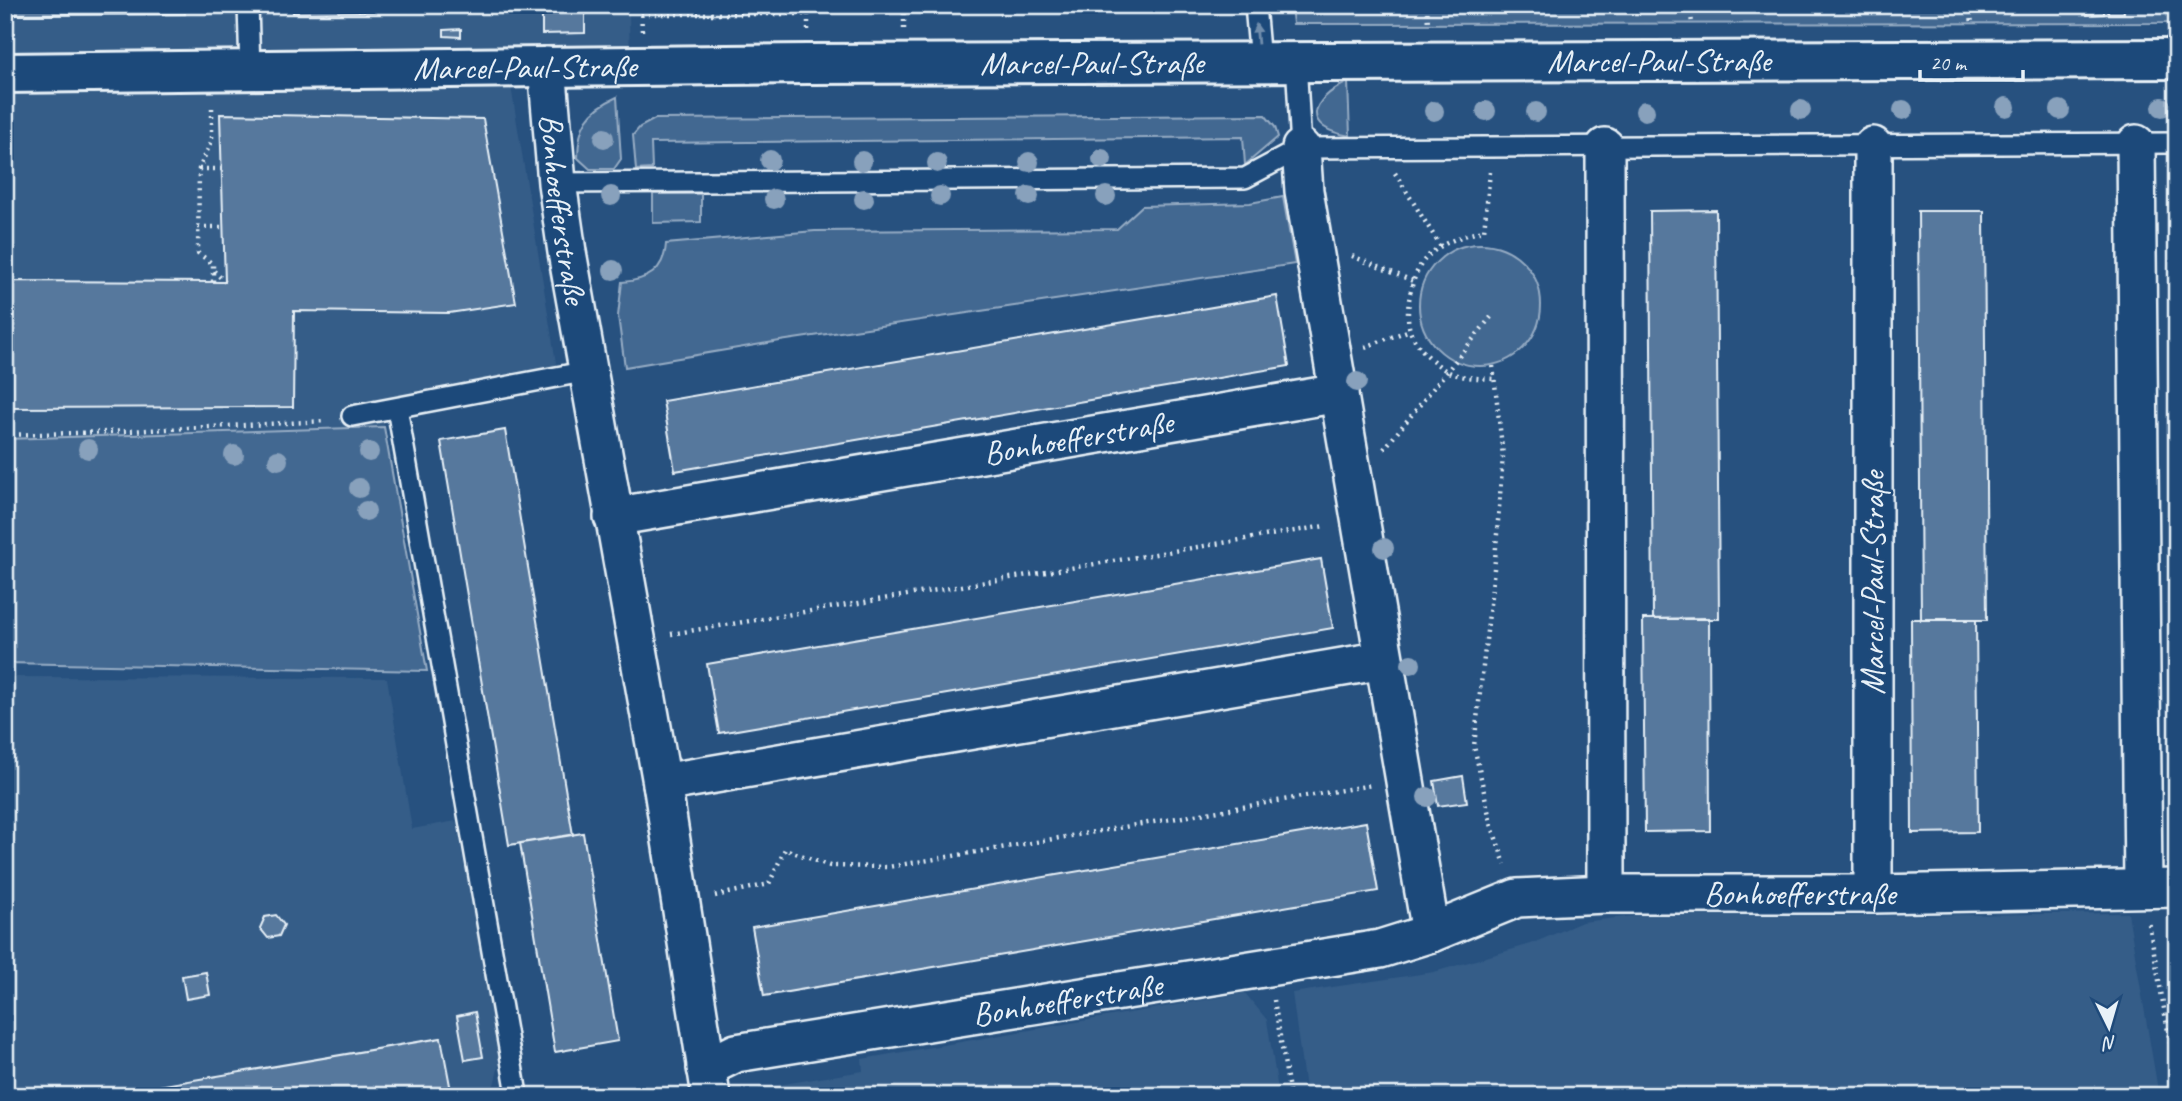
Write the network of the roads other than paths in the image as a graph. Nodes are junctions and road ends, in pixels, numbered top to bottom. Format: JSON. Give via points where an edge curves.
{"nodes":[{"id":1,"x":248,"y":5,"type":"edge"},
{"id":2,"x":1255,"y":5,"type":"edge"},
{"id":3,"x":2177,"y":58,"type":"edge"},
{"id":4,"x":1278,"y":62,"type":"junction"},
{"id":5,"x":547,"y":66,"type":"junction"},
{"id":6,"x":250,"y":70,"type":"junction"},
{"id":7,"x":5,"y":73,"type":"edge"},
{"id":8,"x":2177,"y":143,"type":"edge"},
{"id":9,"x":2136,"y":144,"type":"junction"},
{"id":10,"x":1873,"y":146,"type":"junction"},
{"id":11,"x":1605,"y":147,"type":"junction"},
{"id":12,"x":1301,"y":148,"type":"junction"},
{"id":13,"x":557,"y":183,"type":"junction"},
{"id":14,"x":588,"y":371,"type":"junction"},
{"id":15,"x":1336,"y":377,"type":"junction"},
{"id":16,"x":397,"y":408,"type":"junction"},
{"id":17,"x":352,"y":416,"type":"dead end"},
{"id":18,"x":613,"y":516,"type":"junction"},
{"id":19,"x":1384,"y":660,"type":"junction"},
{"id":20,"x":662,"y":783,"type":"junction"},
{"id":21,"x":2160,"y":888,"type":"edge"},
{"id":22,"x":1606,"y":894,"type":"junction"},
{"id":23,"x":1873,"y":894,"type":"junction"},
{"id":24,"x":1431,"y":933,"type":"junction"},
{"id":25,"x":708,"y":1082,"type":"edge"},
{"id":26,"x":517,"y":1094,"type":"edge"}],
"edges":[{"from":1,"to":6,"type":"lane"},
{"from":4,"to":2,"type":"lane","one_way":true},
{"from":3,"to":4,"type":"street","name":"Marcel-Paul-Straße"},
{"from":4,"to":5,"type":"street","name":"Marcel-Paul-Straße"},
{"from":4,"to":12,"type":"lane"},
{"from":5,"to":6,"type":"street","name":"Marcel-Paul-Straße"},
{"from":5,"to":13,"type":"street","name":"Bonhoefferstraße"},
{"from":6,"to":7,"type":"street","name":"Marcel-Paul-Straße"},
{"from":8,"to":9,"type":"lane"},
{"from":9,"to":10,"type":"lane"},
{"from":9,"to":21,"type":"street"},
{"from":10,"to":11,"type":"lane"},
{"from":10,"to":23,"type":"street","name":"Marcel-Paul-Straße"},
{"from":11,"to":12,"type":"lane"},
{"from":11,"to":22,"type":"street"},
{"from":12,"to":13,"type":"lane","via":[[1245,177]]},
{"from":12,"to":15,"type":"street","via":[[1304,191]]},
{"from":13,"to":14,"type":"street","name":"Bonhoefferstraße"},
{"from":14,"to":16,"type":"lane"},
{"from":14,"to":18,"type":"street","name":"Bonhoefferstraße"},
{"from":15,"to":18,"type":"street","name":"Bonhoefferstraße"},
{"from":15,"to":19,"type":"street"},
{"from":16,"to":17,"type":"lane"},
{"from":16,"to":26,"type":"lane"},
{"from":18,"to":20,"type":"street","name":"Bonhoefferstraße"},
{"from":19,"to":20,"type":"street"},
{"from":19,"to":24,"type":"street"},
{"from":20,"to":25,"type":"street","name":"Bonhoefferstraße"},
{"from":21,"to":23,"type":"street","name":"Bonhoefferstraße"},
{"from":22,"to":23,"type":"street","name":"Bonhoefferstraße"},
{"from":22,"to":24,"type":"street","name":"Bonhoefferstraße","via":[[1517,898]]},
{"from":24,"to":25,"type":"street","name":"Bonhoefferstraße","via":[[1380,949],[736,1053]]}]}
